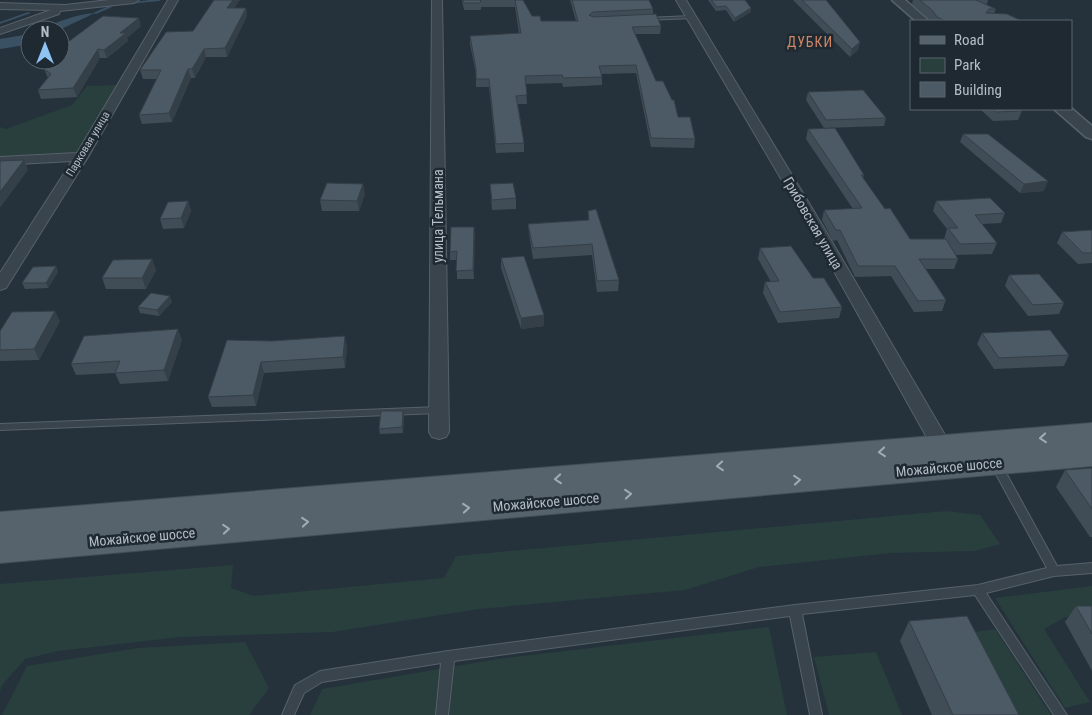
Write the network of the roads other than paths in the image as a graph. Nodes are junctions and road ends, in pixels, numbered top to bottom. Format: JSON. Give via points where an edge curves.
{"nodes":[{"id":1,"x":134,"y":0,"type":"edge"},
{"id":2,"x":173,"y":0,"type":"edge"},
{"id":3,"x":437,"y":0,"type":"edge"},
{"id":4,"x":681,"y":0,"type":"edge"},
{"id":5,"x":898,"y":0,"type":"edge"},
{"id":6,"x":0,"y":6,"type":"edge"},
{"id":7,"x":65,"y":8,"type":"junction"},
{"id":8,"x":691,"y":17,"type":"junction"},
{"id":9,"x":642,"y":20,"type":"edge"},
{"id":10,"x":921,"y":20,"type":"edge"},
{"id":11,"x":0,"y":32,"type":"edge"},
{"id":12,"x":1063,"y":110,"type":"edge"},
{"id":13,"x":1092,"y":134,"type":"edge"},
{"id":14,"x":80,"y":158,"type":"junction"},
{"id":15,"x":0,"y":161,"type":"edge"},
{"id":16,"x":0,"y":285,"type":"edge"},
{"id":17,"x":439,"y":410,"type":"junction"},
{"id":18,"x":0,"y":427,"type":"edge"},
{"id":19,"x":439,"y":432,"type":"dead end"},
{"id":20,"x":1092,"y":434,"type":"edge"},
{"id":21,"x":942,"y":448,"type":"junction"},
{"id":22,"x":1092,"y":455,"type":"edge"},
{"id":23,"x":995,"y":463,"type":"junction"},
{"id":24,"x":0,"y":525,"type":"edge"},
{"id":25,"x":38,"y":546,"type":"junction"},
{"id":26,"x":0,"y":549,"type":"edge"},
{"id":27,"x":0,"y":555,"type":"edge"},
{"id":28,"x":1092,"y":568,"type":"edge"},
{"id":29,"x":1054,"y":571,"type":"junction"},
{"id":30,"x":978,"y":590,"type":"junction"},
{"id":31,"x":795,"y":610,"type":"junction"},
{"id":32,"x":448,"y":656,"type":"junction"},
{"id":33,"x":288,"y":715,"type":"edge"},
{"id":34,"x":442,"y":715,"type":"edge"},
{"id":35,"x":816,"y":715,"type":"edge"},
{"id":36,"x":1061,"y":715,"type":"edge"}],
"edges":[{"from":1,"to":7,"type":"street"},
{"from":2,"to":14,"type":"street","name":"Парковая улица"},
{"from":3,"to":17,"type":"street","name":"улица Тельмана"},
{"from":4,"to":8,"type":"street","name":"Грибовская улица"},
{"from":5,"to":10,"type":"street"},
{"from":6,"to":7,"type":"street"},
{"from":7,"to":11,"type":"street"},
{"from":8,"to":9,"type":"lane"},
{"from":8,"to":21,"type":"street","name":"Грибовская улица","via":[[814,223]]},
{"from":12,"to":13,"type":"street"},
{"from":14,"to":15,"type":"street"},
{"from":14,"to":16,"type":"street","name":"Парковая улица"},
{"from":17,"to":18,"type":"lane"},
{"from":17,"to":19,"type":"street","name":"улица Тельмана"},
{"from":20,"to":21,"type":"main road","name":"Можайское шоссе","one_way":true},
{"from":21,"to":24,"type":"main road","name":"Можайское шоссе","one_way":true},
{"from":22,"to":23,"type":"main road","name":"Можайское шоссе"},
{"from":25,"to":23,"type":"main road","name":"Можайское шоссе","one_way":true},
{"from":23,"to":29,"type":"lane"},
{"from":25,"to":26,"type":"main road","name":"Можайское шоссе"},
{"from":25,"to":27,"type":"street"},
{"from":28,"to":29,"type":"lane"},
{"from":29,"to":30,"type":"lane"},
{"from":30,"to":31,"type":"lane"},
{"from":30,"to":36,"type":"lane"},
{"from":31,"to":32,"type":"lane"},
{"from":31,"to":35,"type":"lane"},
{"from":32,"to":33,"type":"lane","via":[[320,677],[299,689]]},
{"from":32,"to":34,"type":"lane"}]}
